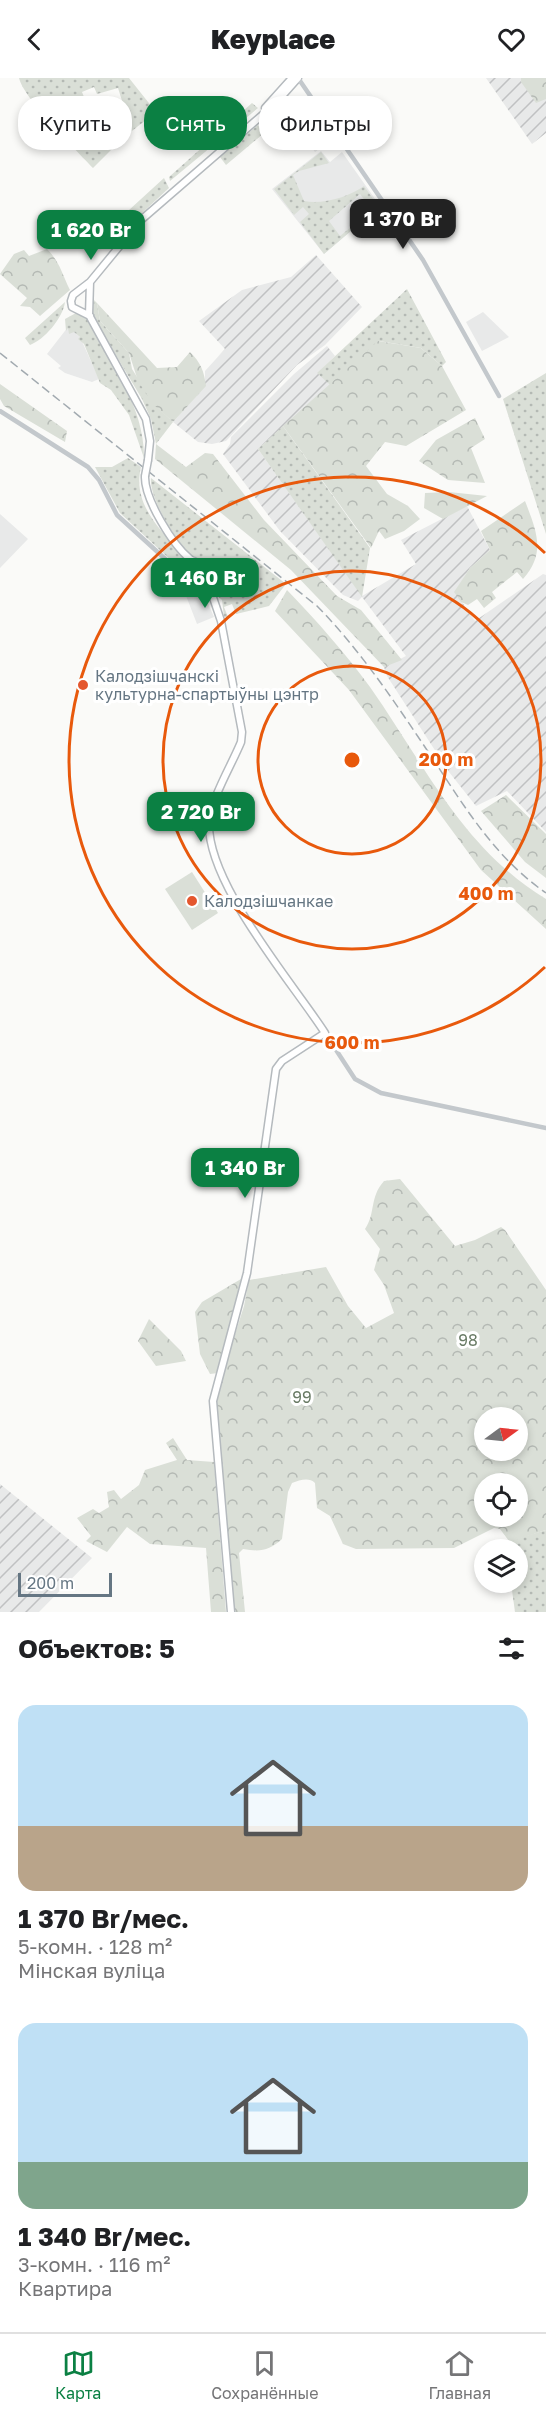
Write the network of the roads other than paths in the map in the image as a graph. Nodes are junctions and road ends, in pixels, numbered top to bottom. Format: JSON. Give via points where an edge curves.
{"nodes":[{"id":1,"x":292,"y":78,"type":"edge"},
{"id":2,"x":298,"y":78,"type":"edge"},
{"id":3,"x":257,"y":118,"type":"junction"},
{"id":4,"x":90,"y":282,"type":"junction"},
{"id":5,"x":79,"y":291,"type":"junction"},
{"id":6,"x":88,"y":295,"type":"junction"},
{"id":7,"x":90,"y":307,"type":"junction"},
{"id":8,"x":81,"y":312,"type":"junction"},
{"id":9,"x":90,"y":316,"type":"junction"},
{"id":10,"x":499,"y":396,"type":"dead end"},
{"id":11,"x":0,"y":411,"type":"edge"},
{"id":12,"x":189,"y":562,"type":"junction"},
{"id":13,"x":180,"y":570,"type":"junction"},
{"id":14,"x":186,"y":575,"type":"junction"},
{"id":15,"x":206,"y":577,"type":"junction"},
{"id":16,"x":199,"y":582,"type":"junction"},
{"id":17,"x":209,"y":589,"type":"junction"},
{"id":18,"x":325,"y":1033,"type":"junction"},
{"id":19,"x":546,"y":1128,"type":"edge"},
{"id":20,"x":231,"y":1612,"type":"edge"}],
"edges":[{"from":1,"to":3,"type":"main road"},
{"from":2,"to":3,"type":"main road"},
{"from":2,"to":10,"type":"street","via":[[423,260]]},
{"from":3,"to":4,"type":"main road","via":[[141,220]]},
{"from":4,"to":5,"type":"main road"},
{"from":4,"to":6,"type":"main road"},
{"from":5,"to":6,"type":"main road"},
{"from":5,"to":8,"type":"main road","via":[[71,304]]},
{"from":6,"to":7,"type":"main road"},
{"from":7,"to":8,"type":"main road"},
{"from":7,"to":9,"type":"main road"},
{"from":8,"to":9,"type":"main road"},
{"from":9,"to":12,"type":"main road","bridge":true,"via":[[142,406],[150,441],[145,489],[151,505]]},
{"from":11,"to":13,"type":"street","via":[[88,467],[111,506],[130,528]]},
{"from":12,"to":13,"type":"street"},
{"from":12,"to":14,"type":"main road"},
{"from":12,"to":15,"type":"main road","via":[[205,565]]},
{"from":13,"to":14,"type":"street"},
{"from":14,"to":16,"type":"main road"},
{"from":15,"to":16,"type":"main road"},
{"from":15,"to":17,"type":"main road"},
{"from":16,"to":17,"type":"main road"},
{"from":17,"to":18,"type":"main road","via":[[223,627],[242,732],[210,815],[215,853],[233,898]]},
{"from":18,"to":19,"type":"street","via":[[347,1069],[366,1087]]},
{"from":18,"to":20,"type":"main road","via":[[282,1061],[276,1070],[247,1273],[213,1401]]}]}
